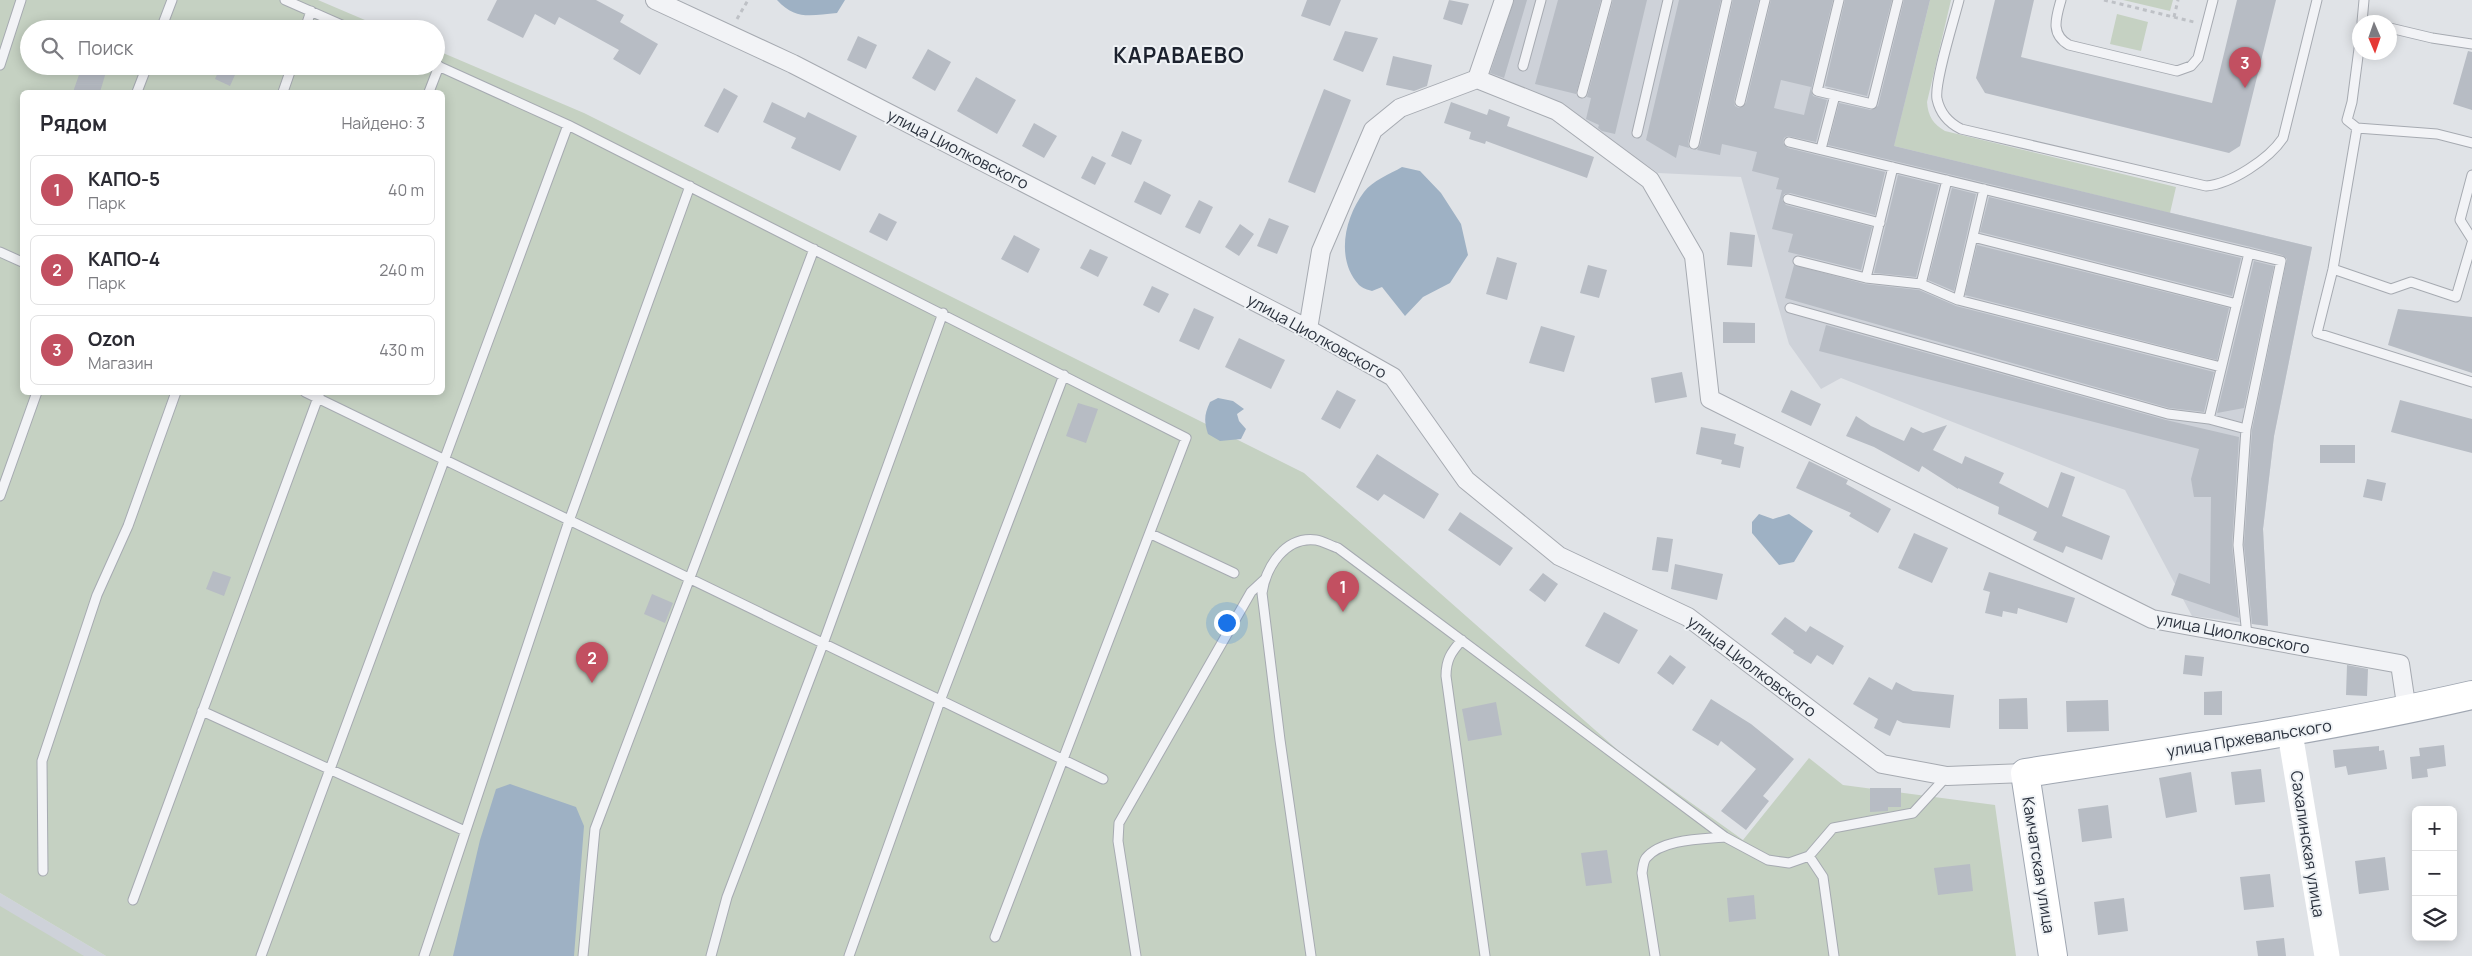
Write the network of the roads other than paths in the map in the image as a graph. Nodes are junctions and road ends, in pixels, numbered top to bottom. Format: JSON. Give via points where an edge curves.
{"nodes":[{"id":1,"x":172,"y":0,"type":"edge"},
{"id":2,"x":284,"y":0,"type":"edge"},
{"id":3,"x":655,"y":0,"type":"edge"},
{"id":4,"x":1504,"y":0,"type":"edge"},
{"id":5,"x":1541,"y":0,"type":"edge"},
{"id":6,"x":1607,"y":0,"type":"edge"},
{"id":7,"x":1668,"y":0,"type":"edge"},
{"id":8,"x":1727,"y":0,"type":"edge"},
{"id":9,"x":1765,"y":0,"type":"edge"},
{"id":10,"x":1839,"y":0,"type":"edge"},
{"id":11,"x":1898,"y":0,"type":"edge"},
{"id":12,"x":1959,"y":0,"type":"edge"},
{"id":13,"x":2061,"y":0,"type":"edge"},
{"id":14,"x":2212,"y":0,"type":"edge"},
{"id":15,"x":2317,"y":0,"type":"edge"},
{"id":16,"x":2364,"y":0,"type":"edge"},
{"id":17,"x":18,"y":1,"type":"edge"},
{"id":18,"x":311,"y":12,"type":"junction"},
{"id":19,"x":2364,"y":15,"type":"edge"},
{"id":20,"x":164,"y":20,"type":"edge"},
{"id":21,"x":308,"y":20,"type":"edge"},
{"id":22,"x":330,"y":20,"type":"edge"},
{"id":23,"x":2397,"y":30,"type":"edge"},
{"id":24,"x":2472,"y":44,"type":"edge"},
{"id":25,"x":2358,"y":60,"type":"edge"},
{"id":26,"x":0,"y":65,"type":"edge"},
{"id":27,"x":1523,"y":66,"type":"dead end"},
{"id":28,"x":445,"y":69,"type":"edge"},
{"id":29,"x":144,"y":75,"type":"edge"},
{"id":30,"x":289,"y":75,"type":"edge"},
{"id":31,"x":435,"y":75,"type":"edge"},
{"id":32,"x":1477,"y":79,"type":"junction"},
{"id":33,"x":138,"y":90,"type":"edge"},
{"id":34,"x":284,"y":90,"type":"edge"},
{"id":35,"x":430,"y":90,"type":"edge"},
{"id":36,"x":1582,"y":93,"type":"dead end"},
{"id":37,"x":1834,"y":95,"type":"junction"},
{"id":38,"x":1740,"y":102,"type":"dead end"},
{"id":39,"x":568,"y":125,"type":"junction"},
{"id":40,"x":2358,"y":128,"type":"junction"},
{"id":41,"x":1637,"y":133,"type":"dead end"},
{"id":42,"x":1789,"y":142,"type":"dead end"},
{"id":43,"x":1694,"y":144,"type":"dead end"},
{"id":44,"x":2472,"y":144,"type":"edge"},
{"id":45,"x":1821,"y":149,"type":"junction"},
{"id":46,"x":1893,"y":167,"type":"junction"},
{"id":47,"x":2472,"y":175,"type":"edge"},
{"id":48,"x":1947,"y":180,"type":"junction"},
{"id":49,"x":690,"y":186,"type":"junction"},
{"id":50,"x":1984,"y":189,"type":"junction"},
{"id":51,"x":1788,"y":199,"type":"dead end"},
{"id":52,"x":1880,"y":223,"type":"junction"},
{"id":53,"x":1973,"y":237,"type":"junction"},
{"id":54,"x":2472,"y":241,"type":"edge"},
{"id":55,"x":814,"y":249,"type":"junction"},
{"id":56,"x":0,"y":252,"type":"edge"},
{"id":57,"x":2249,"y":253,"type":"junction"},
{"id":58,"x":20,"y":261,"type":"edge"},
{"id":59,"x":1798,"y":261,"type":"dead end"},
{"id":60,"x":2333,"y":269,"type":"junction"},
{"id":61,"x":1866,"y":278,"type":"junction"},
{"id":62,"x":1921,"y":284,"type":"junction"},
{"id":63,"x":1958,"y":300,"type":"junction"},
{"id":64,"x":2237,"y":304,"type":"junction"},
{"id":65,"x":1790,"y":308,"type":"dead end"},
{"id":66,"x":943,"y":313,"type":"junction"},
{"id":67,"x":1308,"y":329,"type":"junction"},
{"id":68,"x":2221,"y":367,"type":"junction"},
{"id":69,"x":1064,"y":375,"type":"junction"},
{"id":70,"x":2472,"y":382,"type":"edge"},
{"id":71,"x":36,"y":395,"type":"edge"},
{"id":72,"x":175,"y":395,"type":"edge"},
{"id":73,"x":319,"y":395,"type":"edge"},
{"id":74,"x":2209,"y":419,"type":"junction"},
{"id":75,"x":2246,"y":429,"type":"junction"},
{"id":76,"x":443,"y":460,"type":"junction"},
{"id":77,"x":0,"y":496,"type":"edge"},
{"id":78,"x":569,"y":521,"type":"junction"},
{"id":79,"x":1151,"y":534,"type":"junction"},
{"id":80,"x":1234,"y":572,"type":"dead end"},
{"id":81,"x":1265,"y":579,"type":"junction"},
{"id":82,"x":690,"y":580,"type":"junction"},
{"id":83,"x":2247,"y":636,"type":"junction"},
{"id":84,"x":1462,"y":640,"type":"junction"},
{"id":85,"x":823,"y":644,"type":"junction"},
{"id":86,"x":2472,"y":695,"type":"edge"},
{"id":87,"x":940,"y":701,"type":"junction"},
{"id":88,"x":202,"y":711,"type":"junction"},
{"id":89,"x":2407,"y":711,"type":"junction"},
{"id":90,"x":2290,"y":733,"type":"junction"},
{"id":91,"x":1062,"y":761,"type":"junction"},
{"id":92,"x":330,"y":768,"type":"junction"},
{"id":93,"x":2025,"y":773,"type":"junction"},
{"id":94,"x":1947,"y":776,"type":"junction"},
{"id":95,"x":1103,"y":779,"type":"dead end"},
{"id":96,"x":466,"y":831,"type":"junction"},
{"id":97,"x":1724,"y":836,"type":"junction"},
{"id":98,"x":1809,"y":856,"type":"junction"},
{"id":99,"x":43,"y":871,"type":"dead end"},
{"id":100,"x":133,"y":900,"type":"dead end"},
{"id":101,"x":995,"y":937,"type":"dead end"},
{"id":102,"x":261,"y":956,"type":"edge"},
{"id":103,"x":424,"y":956,"type":"edge"},
{"id":104,"x":583,"y":956,"type":"edge"},
{"id":105,"x":711,"y":956,"type":"edge"},
{"id":106,"x":849,"y":956,"type":"edge"},
{"id":107,"x":1136,"y":956,"type":"edge"},
{"id":108,"x":1311,"y":956,"type":"edge"},
{"id":109,"x":1485,"y":956,"type":"edge"},
{"id":110,"x":1655,"y":956,"type":"edge"},
{"id":111,"x":1834,"y":956,"type":"edge"},
{"id":112,"x":2053,"y":956,"type":"edge"},
{"id":113,"x":2326,"y":956,"type":"edge"}],
"edges":[{"from":1,"to":20,"type":"lane"},
{"from":2,"to":18,"type":"lane"},
{"from":3,"to":67,"type":"street","name":"улица Циолковского","via":[[793,64]]},
{"from":4,"to":32,"type":"street"},
{"from":5,"to":27,"type":"lane"},
{"from":6,"to":36,"type":"lane"},
{"from":7,"to":41,"type":"lane"},
{"from":8,"to":43,"type":"lane"},
{"from":9,"to":38,"type":"lane"},
{"from":10,"to":37,"type":"lane","via":[[1817,90]]},
{"from":11,"to":37,"type":"lane","via":[[1872,104]]},
{"from":12,"to":15,"type":"lane","via":[[1937,91],[1940,108],[1950,122],[1961,129],[2206,186],[2231,180],[2272,151],[2283,138]]},
{"from":13,"to":14,"type":"lane","via":[[2056,30],[2069,45],[2177,71],[2195,63]]},
{"from":16,"to":19,"type":"lane"},
{"from":17,"to":26,"type":"lane"},
{"from":18,"to":21,"type":"lane"},
{"from":18,"to":22,"type":"lane"},
{"from":23,"to":24,"type":"lane"},
{"from":25,"to":40,"type":"lane","via":[[2347,120]]},
{"from":28,"to":39,"type":"lane"},
{"from":29,"to":33,"type":"lane"},
{"from":30,"to":34,"type":"lane"},
{"from":31,"to":35,"type":"lane"},
{"from":32,"to":67,"type":"street","via":[[1400,108],[1373,130],[1321,251]]},
{"from":32,"to":83,"type":"street","name":"улица Циолковского","via":[[1557,110],[1650,180],[1694,256],[1710,399],[2152,619]]},
{"from":37,"to":45,"type":"lane"},
{"from":39,"to":49,"type":"lane"},
{"from":39,"to":76,"type":"lane"},
{"from":40,"to":44,"type":"lane","via":[[2437,134]]},
{"from":40,"to":60,"type":"lane"},
{"from":42,"to":45,"type":"lane"},
{"from":45,"to":46,"type":"lane"},
{"from":46,"to":48,"type":"lane"},
{"from":46,"to":52,"type":"lane"},
{"from":47,"to":54,"type":"lane","via":[[2460,220]]},
{"from":48,"to":50,"type":"lane"},
{"from":48,"to":62,"type":"lane"},
{"from":49,"to":55,"type":"lane"},
{"from":49,"to":78,"type":"lane"},
{"from":50,"to":53,"type":"lane"},
{"from":50,"to":57,"type":"lane"},
{"from":51,"to":52,"type":"lane"},
{"from":52,"to":61,"type":"lane"},
{"from":53,"to":63,"type":"lane"},
{"from":53,"to":64,"type":"lane"},
{"from":54,"to":60,"type":"lane","via":[[2456,297],[2411,282],[2391,289]]},
{"from":55,"to":66,"type":"lane"},
{"from":55,"to":82,"type":"lane"},
{"from":56,"to":58,"type":"lane"},
{"from":57,"to":64,"type":"lane"},
{"from":57,"to":75,"type":"lane","via":[[2281,261]]},
{"from":59,"to":61,"type":"lane"},
{"from":60,"to":70,"type":"lane","via":[[2317,333]]},
{"from":61,"to":62,"type":"lane"},
{"from":62,"to":63,"type":"lane"},
{"from":63,"to":68,"type":"lane"},
{"from":64,"to":68,"type":"lane"},
{"from":65,"to":74,"type":"lane","via":[[2168,414]]},
{"from":66,"to":69,"type":"lane"},
{"from":66,"to":85,"type":"lane"},
{"from":67,"to":94,"type":"street","name":"улица Циолковского","via":[[1393,378],[1466,480],[1559,556],[1688,617],[1882,764]]},
{"from":68,"to":74,"type":"lane"},
{"from":69,"to":79,"type":"lane","via":[[1186,438]]},
{"from":69,"to":87,"type":"lane"},
{"from":71,"to":77,"type":"lane"},
{"from":72,"to":99,"type":"lane","via":[[128,526],[97,595],[42,762]]},
{"from":73,"to":76,"type":"lane"},
{"from":73,"to":88,"type":"lane"},
{"from":74,"to":75,"type":"lane"},
{"from":75,"to":83,"type":"lane","via":[[2238,545]]},
{"from":76,"to":78,"type":"lane"},
{"from":76,"to":92,"type":"lane"},
{"from":78,"to":82,"type":"lane"},
{"from":78,"to":96,"type":"lane"},
{"from":79,"to":80,"type":"lane"},
{"from":79,"to":91,"type":"lane"},
{"from":81,"to":84,"type":"lane","via":[[1282,552],[1296,542],[1316,540],[1338,548]]},
{"from":81,"to":107,"type":"lane","via":[[1251,592],[1120,823],[1118,840]]},
{"from":81,"to":108,"type":"lane","via":[[1262,593],[1269,654]]},
{"from":82,"to":85,"type":"lane"},
{"from":82,"to":104,"type":"lane","via":[[594,829]]},
{"from":83,"to":89,"type":"street","name":"улица Циолковского","via":[[2400,664]]},
{"from":84,"to":97,"type":"lane"},
{"from":84,"to":109,"type":"lane","via":[[1446,664],[1446,676]]},
{"from":85,"to":87,"type":"lane"},
{"from":85,"to":105,"type":"lane","via":[[728,897]]},
{"from":86,"to":89,"type":"main road","name":"улица Пржевальского"},
{"from":87,"to":91,"type":"lane"},
{"from":87,"to":106,"type":"lane"},
{"from":88,"to":92,"type":"lane"},
{"from":88,"to":100,"type":"lane"},
{"from":89,"to":90,"type":"main road","name":"улица Пржевальского"},
{"from":90,"to":93,"type":"main road","name":"улица Пржевальского"},
{"from":90,"to":113,"type":"main road","name":"Сахалинская улица"},
{"from":91,"to":95,"type":"lane"},
{"from":91,"to":101,"type":"lane"},
{"from":92,"to":96,"type":"lane"},
{"from":92,"to":102,"type":"lane"},
{"from":93,"to":94,"type":"street","name":"улица Циолковского"},
{"from":93,"to":112,"type":"main road","name":"Камчатская улица"},
{"from":94,"to":98,"type":"lane","via":[[1913,813],[1833,828]]},
{"from":96,"to":103,"type":"lane"},
{"from":97,"to":98,"type":"lane","via":[[1768,860],[1789,863]]},
{"from":97,"to":110,"type":"lane","via":[[1682,841],[1655,849],[1644,859],[1642,873]]},
{"from":98,"to":111,"type":"lane","via":[[1822,877]]}]}
